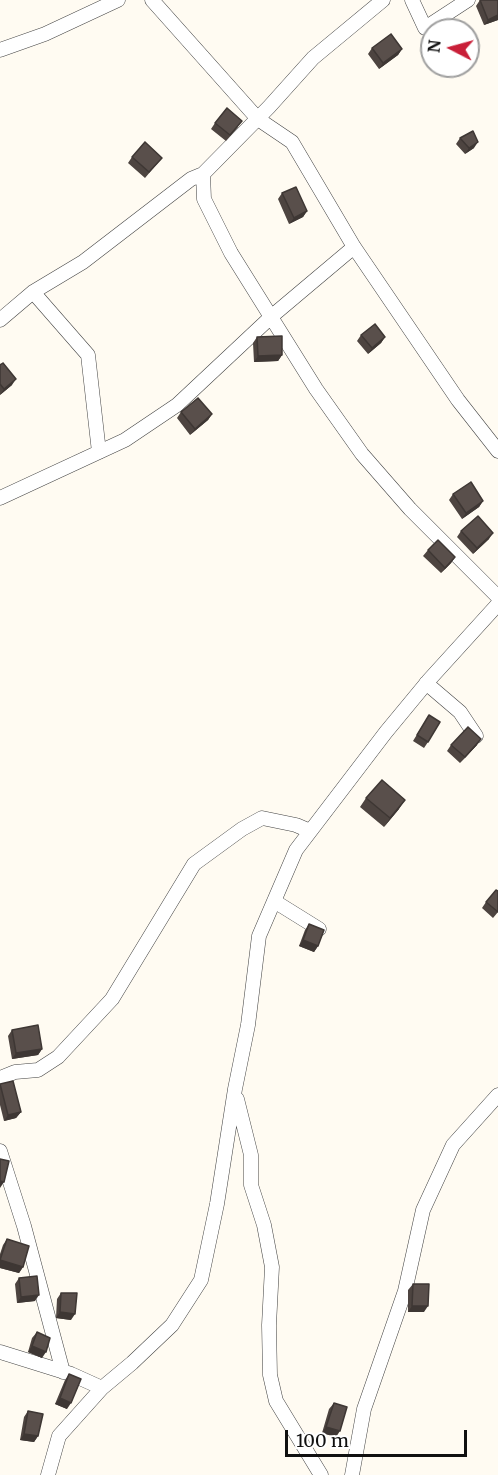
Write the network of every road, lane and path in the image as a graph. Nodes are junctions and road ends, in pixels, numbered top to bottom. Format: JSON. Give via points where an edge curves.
{"nodes":[{"id":1,"x":118,"y":0,"type":"edge"},
{"id":2,"x":152,"y":0,"type":"edge"},
{"id":3,"x":383,"y":0,"type":"edge"},
{"id":4,"x":412,"y":0,"type":"edge"},
{"id":5,"x":468,"y":0,"type":"edge"},
{"id":6,"x":0,"y":50,"type":"edge"},
{"id":7,"x":258,"y":119,"type":"junction"},
{"id":8,"x":203,"y":174,"type":"junction"},
{"id":9,"x":354,"y":247,"type":"junction"},
{"id":10,"x":33,"y":292,"type":"junction"},
{"id":11,"x":272,"y":316,"type":"junction"},
{"id":12,"x":0,"y":320,"type":"edge"},
{"id":13,"x":498,"y":451,"type":"edge"},
{"id":14,"x":99,"y":452,"type":"junction"},
{"id":15,"x":0,"y":498,"type":"edge"},
{"id":16,"x":498,"y":597,"type":"edge"},
{"id":17,"x":498,"y":604,"type":"edge"},
{"id":18,"x":426,"y":683,"type":"junction"},
{"id":19,"x":476,"y":736,"type":"edge"},
{"id":20,"x":310,"y":831,"type":"junction"},
{"id":21,"x":274,"y":901,"type":"junction"},
{"id":22,"x":319,"y":929,"type":"edge"},
{"id":23,"x":0,"y":1077,"type":"edge"},
{"id":24,"x":235,"y":1089,"type":"junction"},
{"id":25,"x":498,"y":1095,"type":"edge"},
{"id":26,"x":0,"y":1151,"type":"edge"},
{"id":27,"x":0,"y":1352,"type":"edge"},
{"id":28,"x":63,"y":1372,"type":"junction"},
{"id":29,"x":102,"y":1388,"type":"junction"},
{"id":30,"x":48,"y":1475,"type":"edge"},
{"id":31,"x":321,"y":1475,"type":"edge"},
{"id":32,"x":352,"y":1475,"type":"edge"}],
"edges":[{"from":1,"to":6,"type":"street"},
{"from":2,"to":7,"type":"street"},
{"from":3,"to":7,"type":"street","via":[[313,58]]},
{"from":4,"to":5,"type":"street","via":[[426,28]]},
{"from":7,"to":8,"type":"street"},
{"from":7,"to":9,"type":"street","via":[[292,142]]},
{"from":8,"to":10,"type":"street","via":[[191,179],[83,262]]},
{"from":8,"to":11,"type":"street","via":[[204,199],[231,253]]},
{"from":9,"to":11,"type":"street"},
{"from":9,"to":13,"type":"street","via":[[458,400]]},
{"from":10,"to":12,"type":"street"},
{"from":10,"to":14,"type":"street","via":[[88,355]]},
{"from":11,"to":14,"type":"street","via":[[177,405],[125,440]]},
{"from":11,"to":16,"type":"street","via":[[362,454],[410,509]]},
{"from":14,"to":15,"type":"street"},
{"from":17,"to":18,"type":"street"},
{"from":18,"to":19,"type":"street","via":[[460,712]]},
{"from":18,"to":20,"type":"street"},
{"from":20,"to":21,"type":"street","via":[[296,850]]},
{"from":20,"to":23,"type":"street","via":[[262,819],[194,864],[112,999],[58,1057],[38,1070]]},
{"from":21,"to":22,"type":"street"},
{"from":21,"to":24,"type":"street","via":[[259,936]]},
{"from":24,"to":29,"type":"street","via":[[201,1280],[172,1325]]},
{"from":24,"to":31,"type":"street","via":[[251,1155],[251,1185],[272,1267],[270,1375],[276,1401]]},
{"from":25,"to":32,"type":"street","via":[[453,1145],[423,1210],[405,1291],[364,1409]]},
{"from":26,"to":28,"type":"street"},
{"from":27,"to":28,"type":"street"},
{"from":28,"to":29,"type":"street"},
{"from":29,"to":30,"type":"street","via":[[59,1436]]}]}
